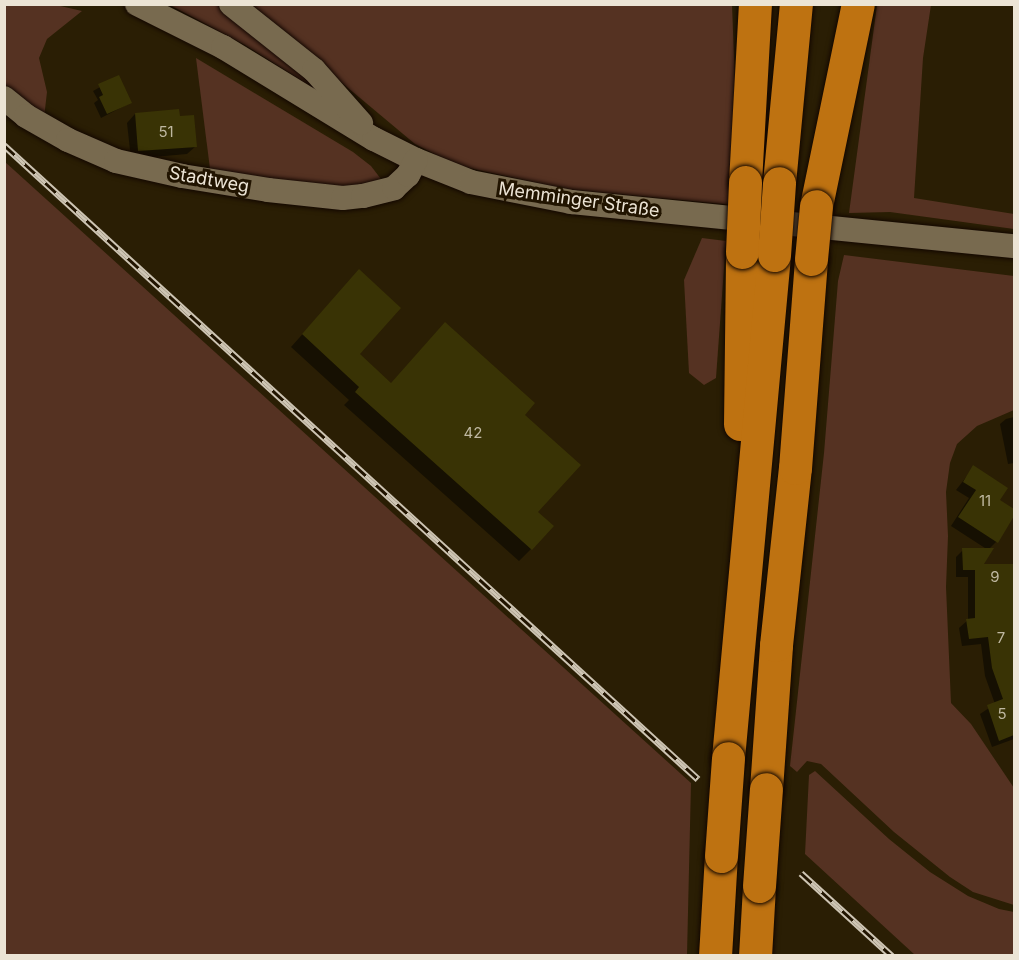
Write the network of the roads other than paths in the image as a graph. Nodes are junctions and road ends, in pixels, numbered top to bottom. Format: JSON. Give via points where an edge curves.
{"nodes":[{"id":1,"x":137,"y":4,"type":"edge"},
{"id":2,"x":231,"y":4,"type":"edge"},
{"id":3,"x":796,"y":4,"type":"edge"},
{"id":4,"x":836,"y":4,"type":"edge"},
{"id":5,"x":858,"y":4,"type":"edge"},
{"id":6,"x":754,"y":8,"type":"edge"},
{"id":7,"x":4,"y":98,"type":"edge"},
{"id":8,"x":374,"y":139,"type":"junction"},
{"id":9,"x":416,"y":160,"type":"junction"},
{"id":10,"x":816,"y":206,"type":"junction"},
{"id":11,"x":1014,"y":246,"type":"edge"},
{"id":12,"x":743,"y":569,"type":"junction"},
{"id":13,"x":716,"y":956,"type":"edge"},
{"id":14,"x":755,"y":956,"type":"edge"}],
"edges":[{"from":1,"to":8,"type":"street","name":"Memminger Straße","via":[[223,47]]},
{"from":2,"to":8,"type":"street","via":[[314,70]]},
{"from":3,"to":12,"type":"highway","bridge":true},
{"from":4,"to":10,"type":"highway"},
{"from":5,"to":10,"type":"highway"},
{"from":6,"to":12,"type":"highway","bridge":true,"via":[[739,398]]},
{"from":7,"to":9,"type":"street","name":"Stadtweg","via":[[68,140],[116,161],[237,185],[344,198],[363,196],[394,188]]},
{"from":8,"to":9,"type":"street","name":"Memminger Straße"},
{"from":9,"to":11,"type":"street","name":"Memminger Straße","via":[[471,182],[571,202]]},
{"from":10,"to":14,"type":"highway","bridge":true,"via":[[776,645]]},
{"from":12,"to":13,"type":"highway","bridge":true}]}
